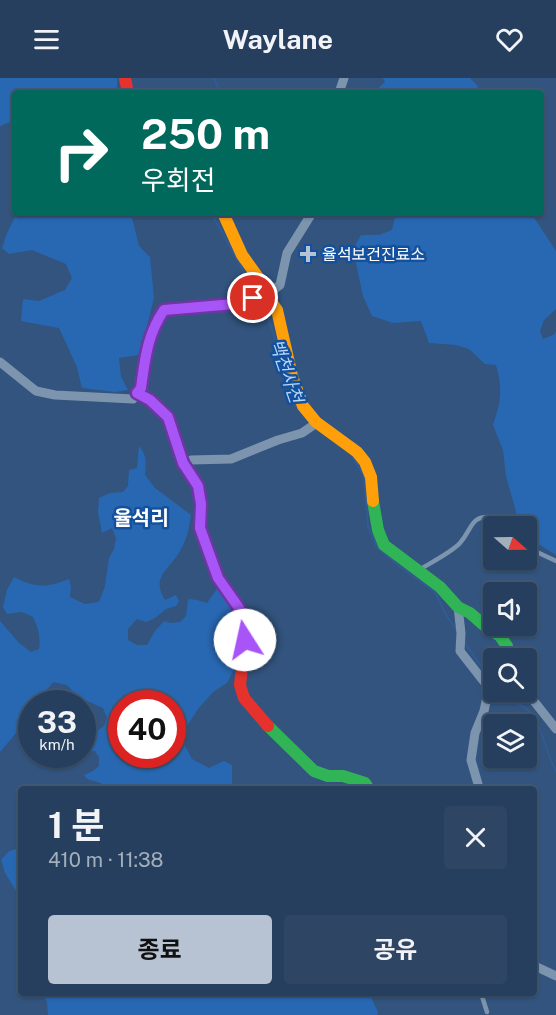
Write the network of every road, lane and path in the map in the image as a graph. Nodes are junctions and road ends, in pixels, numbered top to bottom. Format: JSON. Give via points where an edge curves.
{"nodes":[{"id":1,"x":223,"y":216,"type":"edge"},
{"id":2,"x":310,"y":216,"type":"edge"},
{"id":3,"x":260,"y":296,"type":"junction"},
{"id":4,"x":0,"y":362,"type":"edge"},
{"id":5,"x":137,"y":393,"type":"junction"},
{"id":6,"x":313,"y":425,"type":"junction"},
{"id":7,"x":183,"y":463,"type":"junction"},
{"id":8,"x":483,"y":516,"type":"edge"},
{"id":9,"x":537,"y":552,"type":"edge"},
{"id":10,"x":556,"y":561,"type":"edge"},
{"id":11,"x":419,"y":570,"type":"junction"},
{"id":12,"x":458,"y":607,"type":"junction"},
{"id":13,"x":507,"y":648,"type":"edge"},
{"id":14,"x":535,"y":702,"type":"edge"},
{"id":15,"x":556,"y":729,"type":"edge"},
{"id":16,"x":367,"y":786,"type":"edge"},
{"id":17,"x":478,"y":786,"type":"edge"},
{"id":18,"x":537,"y":967,"type":"edge"},
{"id":19,"x":556,"y":976,"type":"edge"},
{"id":20,"x":483,"y":996,"type":"edge"},
{"id":21,"x":488,"y":1012,"type":"dead end"}],
"edges":[{"from":1,"to":3,"type":"street","via":[[242,255],[265,287]]},
{"from":2,"to":3,"type":"street","via":[[287,253],[280,285]]},
{"from":3,"to":5,"type":"street","via":[[234,304],[164,310],[146,350]]},
{"from":3,"to":6,"type":"street","via":[[277,310],[292,376]]},
{"from":4,"to":5,"type":"street","via":[[36,391],[133,399]]},
{"from":5,"to":7,"type":"street","via":[[168,417]]},
{"from":6,"to":7,"type":"street","via":[[302,433],[231,459]]},
{"from":6,"to":11,"type":"street","via":[[357,452],[365,462],[384,545]]},
{"from":7,"to":16,"type":"street","via":[[198,486],[200,528],[218,578],[239,608],[245,640],[240,685],[244,698],[314,771],[343,776]]},
{"from":8,"to":11,"type":"lane","via":[[473,521],[459,544]]},
{"from":9,"to":10,"type":"lane"},
{"from":11,"to":12,"type":"street"},
{"from":12,"to":13,"type":"street","via":[[501,636]]},
{"from":12,"to":17,"type":"street","via":[[460,651],[488,692],[471,760]]},
{"from":14,"to":15,"type":"street"},
{"from":18,"to":19,"type":"street"},
{"from":20,"to":21,"type":"lane"}]}
